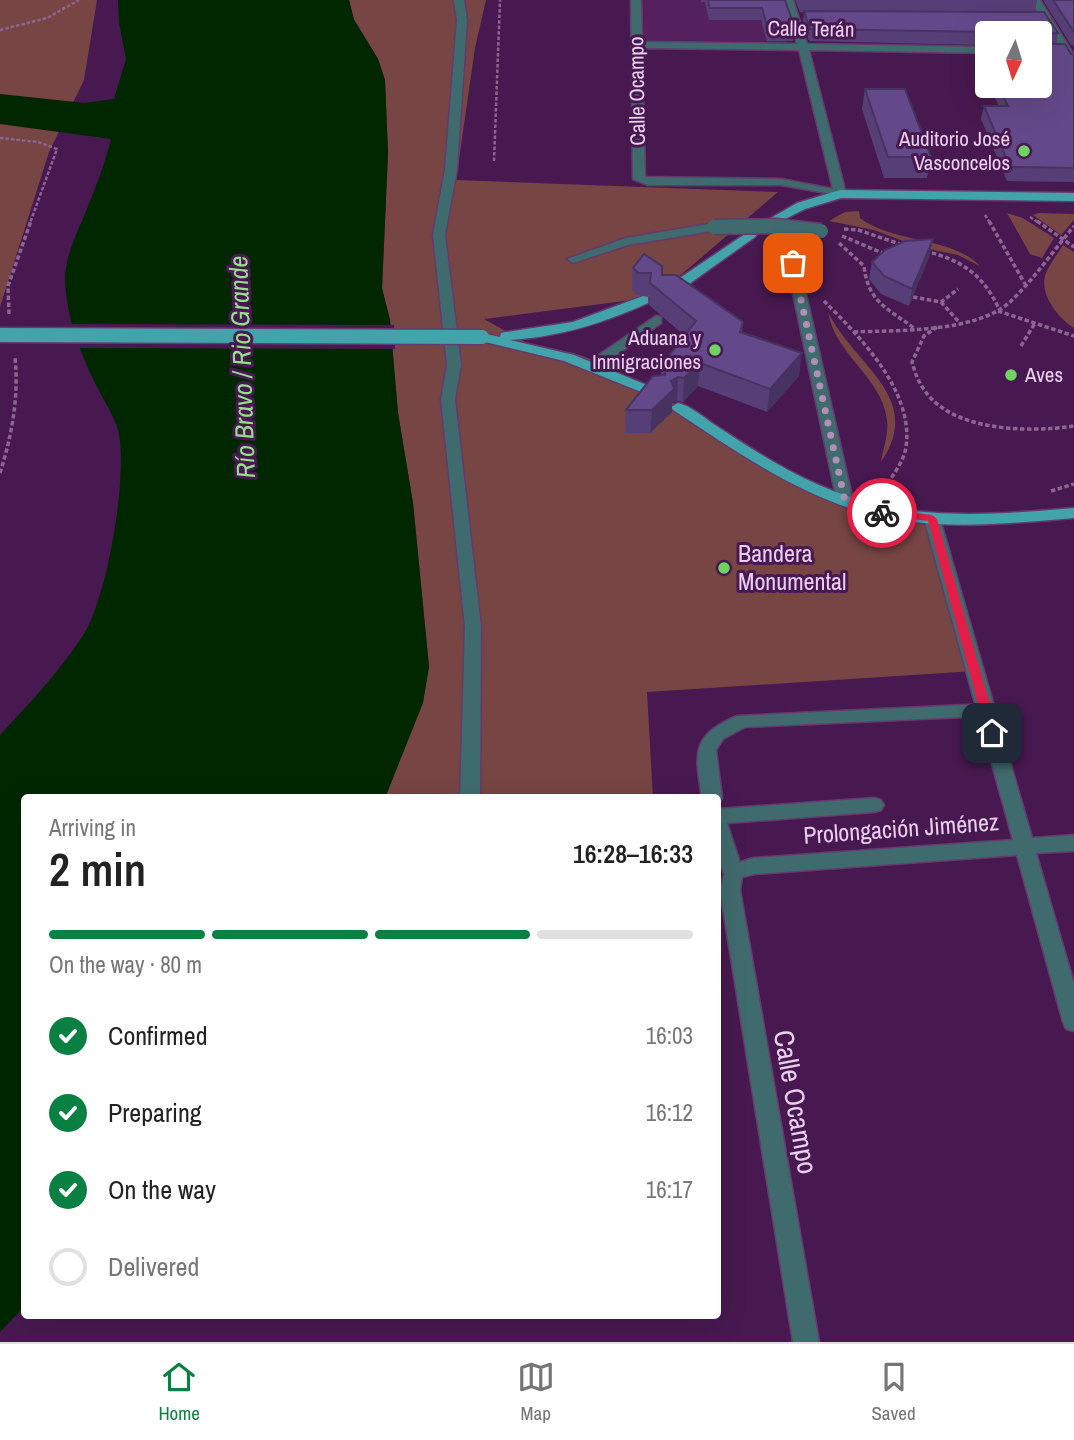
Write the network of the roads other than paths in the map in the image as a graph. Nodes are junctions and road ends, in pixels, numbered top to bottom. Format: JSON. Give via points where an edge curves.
{"nodes":[{"id":1,"x":459,"y":0,"type":"edge"},
{"id":2,"x":636,"y":0,"type":"edge"},
{"id":3,"x":788,"y":0,"type":"edge"},
{"id":4,"x":1035,"y":0,"type":"edge"},
{"id":5,"x":1028,"y":18,"type":"edge"},
{"id":6,"x":1046,"y":18,"type":"junction"},
{"id":7,"x":635,"y":45,"type":"junction"},
{"id":8,"x":803,"y":49,"type":"junction"},
{"id":9,"x":975,"y":50,"type":"edge"},
{"id":10,"x":1053,"y":51,"type":"edge"},
{"id":11,"x":1070,"y":51,"type":"edge"},
{"id":12,"x":1074,"y":63,"type":"edge"},
{"id":13,"x":841,"y":194,"type":"junction"},
{"id":14,"x":1074,"y":197,"type":"edge"},
{"id":15,"x":781,"y":217,"type":"dead end"},
{"id":16,"x":821,"y":230,"type":"road end"},
{"id":17,"x":751,"y":234,"type":"dead end"},
{"id":18,"x":788,"y":237,"type":"dead end"},
{"id":19,"x":573,"y":260,"type":"dead end"},
{"id":20,"x":667,"y":293,"type":"edge"},
{"id":21,"x":643,"y":300,"type":"edge"},
{"id":22,"x":656,"y":320,"type":"edge"},
{"id":23,"x":0,"y":335,"type":"edge"},
{"id":24,"x":482,"y":337,"type":"junction"},
{"id":25,"x":592,"y":366,"type":"junction"},
{"id":26,"x":656,"y":394,"type":"edge"},
{"id":27,"x":678,"y":407,"type":"edge"},
{"id":28,"x":845,"y":501,"type":"junction"},
{"id":29,"x":1074,"y":513,"type":"edge"},
{"id":30,"x":932,"y":519,"type":"junction"},
{"id":31,"x":986,"y":710,"type":"junction"},
{"id":32,"x":470,"y":794,"type":"edge"},
{"id":33,"x":711,"y":794,"type":"edge"},
{"id":34,"x":874,"y":804,"type":"dead end"},
{"id":35,"x":721,"y":816,"type":"edge"},
{"id":36,"x":721,"y":833,"type":"edge"},
{"id":37,"x":1074,"y":843,"type":"edge"},
{"id":38,"x":1024,"y":846,"type":"junction"},
{"id":39,"x":733,"y":872,"type":"junction"},
{"id":40,"x":1074,"y":1022,"type":"edge"},
{"id":41,"x":806,"y":1342,"type":"edge"}],
"edges":[{"from":1,"to":32,"type":"street","via":[[451,169],[439,235],[454,365],[448,399],[473,627]]},
{"from":2,"to":7,"type":"street","name":"Calle Ocampo"},
{"from":3,"to":8,"type":"street","via":[[800,15]]},
{"from":4,"to":6,"type":"street"},
{"from":5,"to":6,"type":"street"},
{"from":6,"to":11,"type":"street"},
{"from":7,"to":8,"type":"street","name":"Calle Terán"},
{"from":7,"to":13,"type":"street","name":"Calle Ocampo","via":[[642,181],[781,183]]},
{"from":8,"to":9,"type":"street","name":"Calle Terán"},
{"from":8,"to":13,"type":"street"},
{"from":10,"to":11,"type":"street"},
{"from":11,"to":12,"type":"street"},
{"from":13,"to":14,"type":"main road"},
{"from":13,"to":15,"type":"main road"},
{"from":16,"to":19,"type":"street","bridge":true,"via":[[714,227],[649,237]]},
{"from":17,"to":20,"type":"main road"},
{"from":18,"to":28,"type":"street"},
{"from":21,"to":24,"type":"main road","via":[[610,316],[551,333]]},
{"from":22,"to":25,"type":"street"},
{"from":23,"to":24,"type":"main road","bridge":true},
{"from":24,"to":25,"type":"main road"},
{"from":25,"to":26,"type":"main road"},
{"from":27,"to":28,"type":"main road","via":[[777,469]]},
{"from":28,"to":30,"type":"main road"},
{"from":29,"to":30,"type":"main road"},
{"from":30,"to":31,"type":"street"},
{"from":31,"to":33,"type":"street","via":[[743,722],[720,730],[708,741],[705,756]]},
{"from":31,"to":38,"type":"street"},
{"from":34,"to":35,"type":"street"},
{"from":36,"to":39,"type":"street","name":"Calle Ocampo"},
{"from":37,"to":38,"type":"street","name":"Prolongación Jiménez"},
{"from":38,"to":39,"type":"street","name":"Prolongación Jiménez","via":[[754,866]]},
{"from":38,"to":40,"type":"street"},
{"from":39,"to":41,"type":"street","name":"Calle Ocampo","via":[[730,890]]}]}
